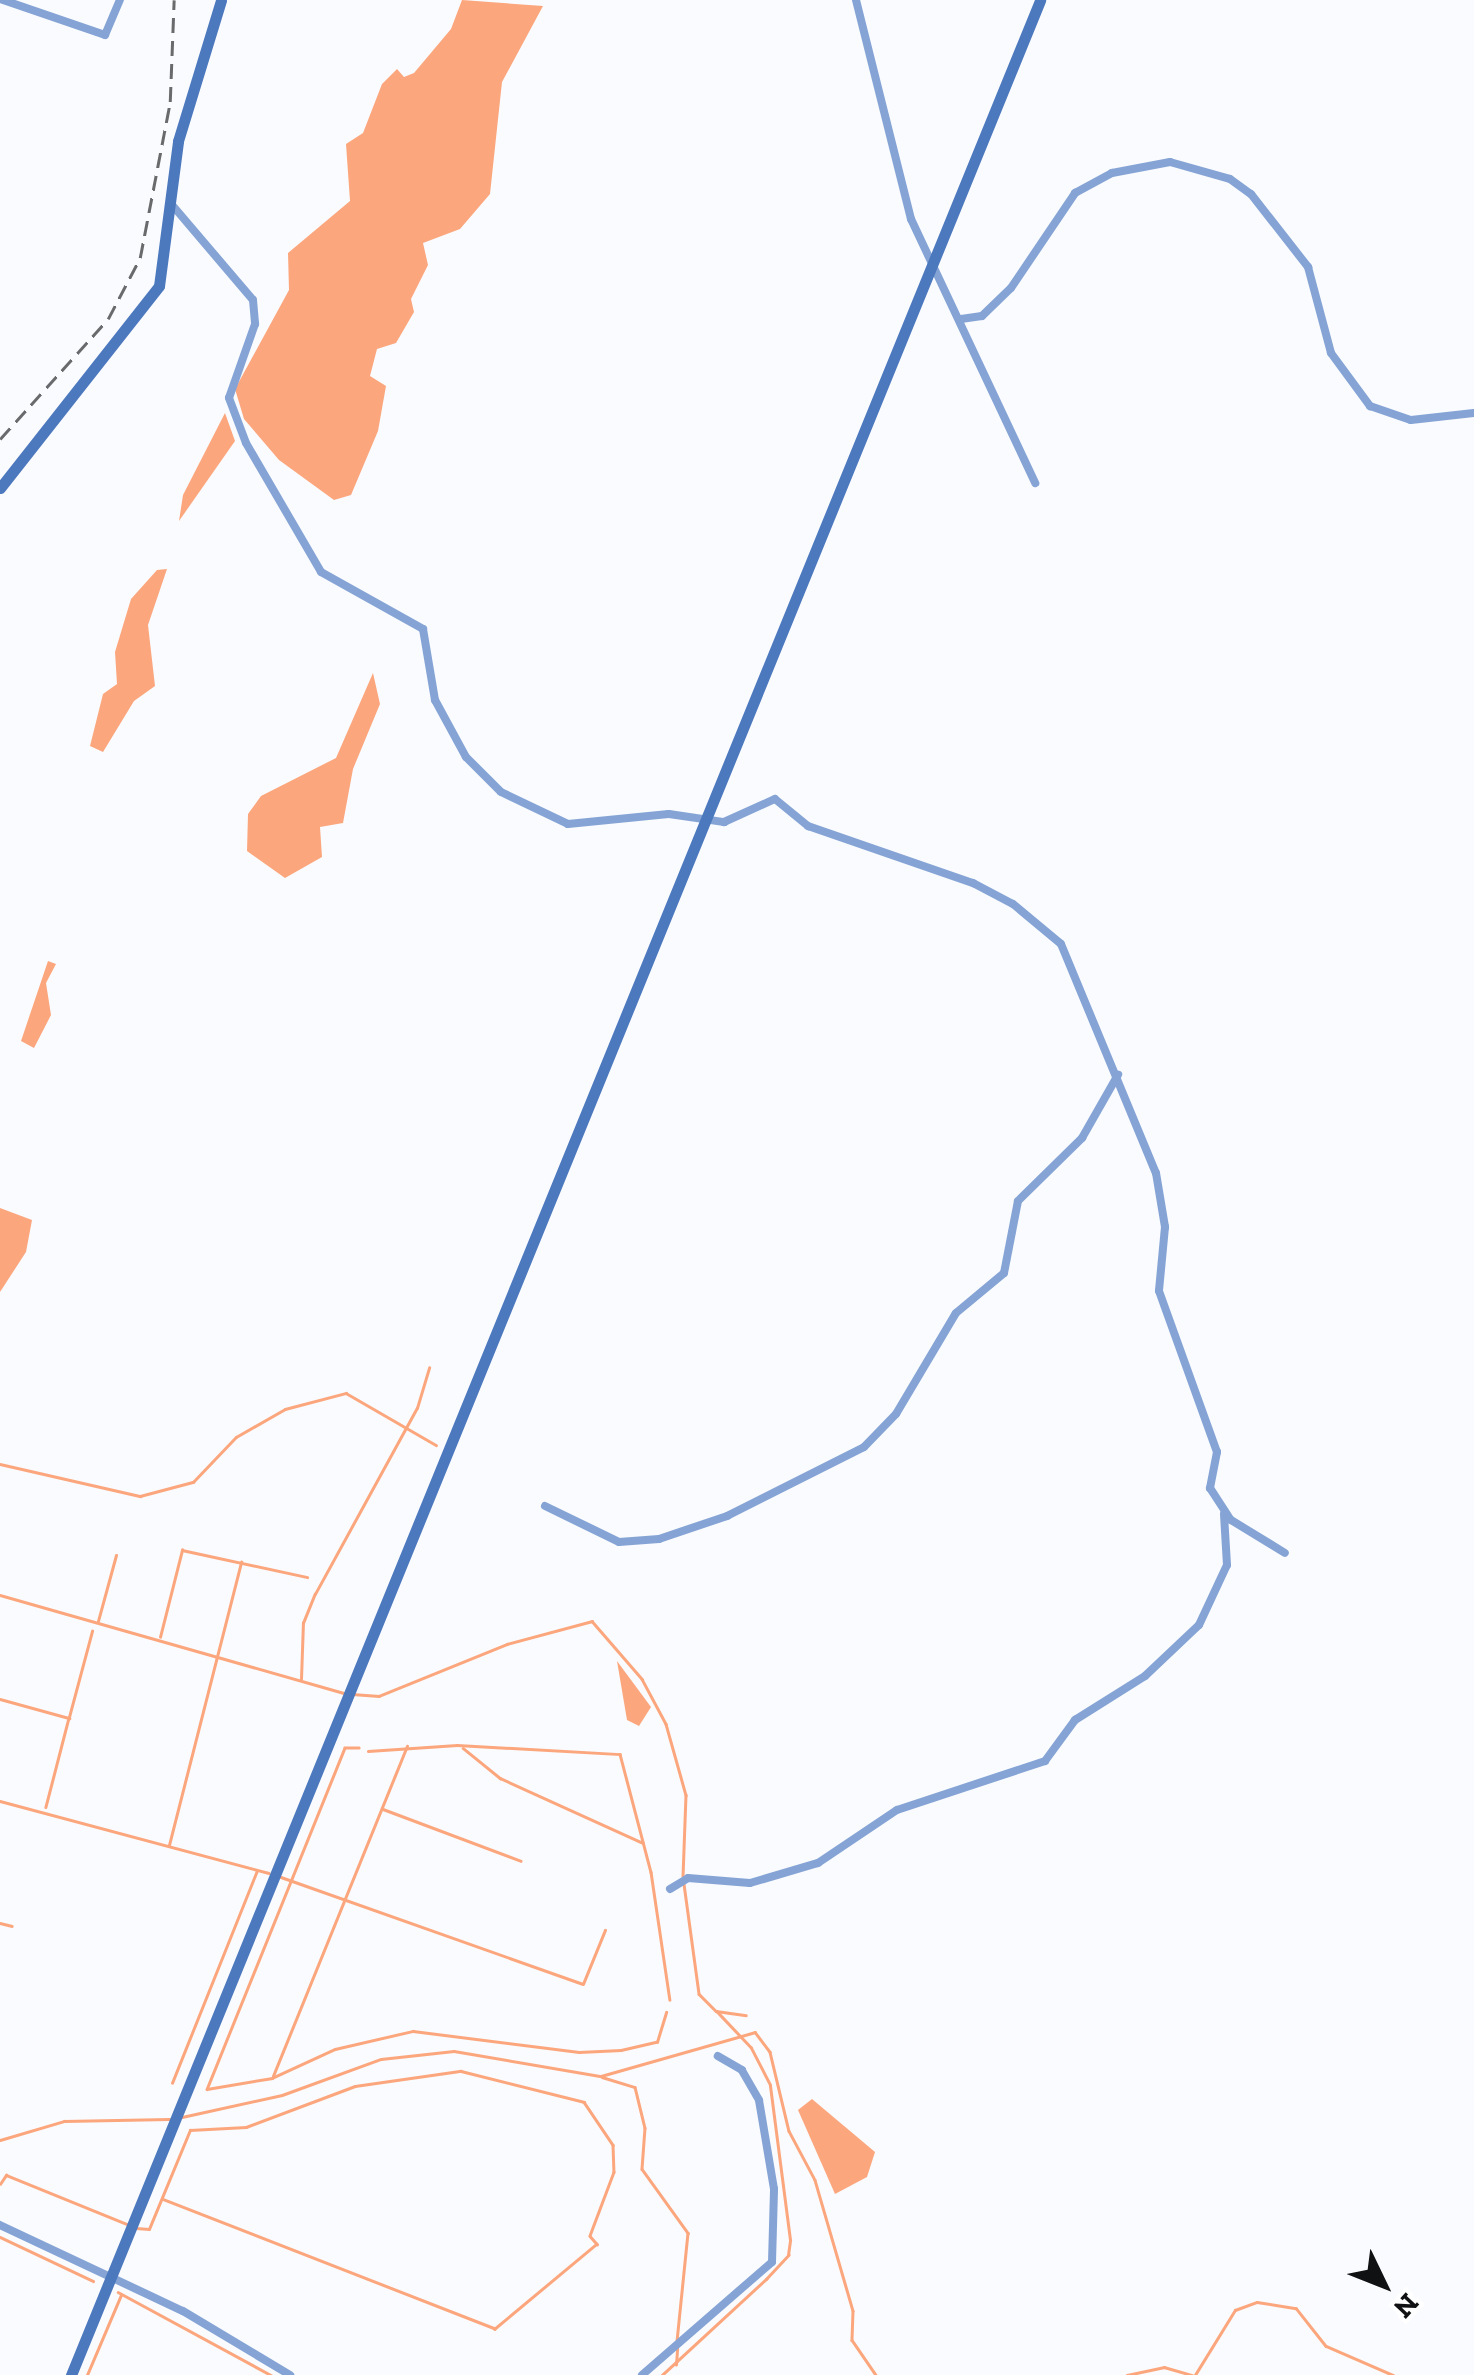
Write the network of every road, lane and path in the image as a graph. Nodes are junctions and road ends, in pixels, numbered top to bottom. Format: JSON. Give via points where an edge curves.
{"nodes":[{"id":1,"x":120,"y":0,"type":"edge"},
{"id":2,"x":220,"y":0,"type":"edge"},
{"id":3,"x":856,"y":0,"type":"edge"},
{"id":4,"x":1040,"y":0,"type":"edge"},
{"id":5,"x":2,"y":3,"type":"edge"},
{"id":6,"x":174,"y":206,"type":"junction"},
{"id":7,"x":929,"y":263,"type":"junction"},
{"id":8,"x":961,"y":320,"type":"junction"},
{"id":9,"x":1474,"y":413,"type":"edge"},
{"id":10,"x":1035,"y":483,"type":"dead end"},
{"id":11,"x":0,"y":488,"type":"edge"},
{"id":12,"x":707,"y":822,"type":"junction"},
{"id":13,"x":1118,"y":1076,"type":"junction"},
{"id":14,"x":545,"y":1506,"type":"dead end"},
{"id":15,"x":1222,"y":1510,"type":"junction"},
{"id":16,"x":1285,"y":1554,"type":"dead end"},
{"id":17,"x":670,"y":1889,"type":"dead end"},
{"id":18,"x":718,"y":2056,"type":"dead end"},
{"id":19,"x":0,"y":2224,"type":"edge"},
{"id":20,"x":111,"y":2276,"type":"junction"},
{"id":21,"x":71,"y":2375,"type":"edge"},
{"id":22,"x":290,"y":2375,"type":"edge"},
{"id":23,"x":642,"y":2375,"type":"edge"}],
"edges":[{"from":1,"to":5,"type":"street","via":[[105,35]]},
{"from":2,"to":6,"type":"main road","via":[[184,115]]},
{"from":3,"to":7,"type":"street","via":[[872,86]]},
{"from":4,"to":7,"type":"main road"},
{"from":6,"to":11,"type":"main road","via":[[150,306]]},
{"from":6,"to":12,"type":"street","via":[[253,300],[254,324],[229,398],[246,442],[321,572],[423,629],[434,700],[466,757],[519,806],[554,822],[669,814]]},
{"from":7,"to":8,"type":"street"},
{"from":7,"to":12,"type":"main road"},
{"from":8,"to":9,"type":"street","via":[[982,316],[1011,288],[1075,193],[1112,173],[1170,162],[1230,179],[1250,194],[1308,267],[1331,352],[1370,406],[1412,420]]},
{"from":8,"to":10,"type":"street"},
{"from":12,"to":13,"type":"street","via":[[738,818],[775,799],[808,826],[889,850],[1014,904],[1070,955]]},
{"from":12,"to":20,"type":"main road"},
{"from":13,"to":14,"type":"street","via":[[1082,1138],[1018,1200],[1004,1273],[956,1313],[896,1414],[864,1447],[727,1516],[659,1539],[619,1542]]},
{"from":13,"to":15,"type":"street","via":[[1156,1173],[1165,1228],[1159,1292],[1217,1452],[1210,1488]]},
{"from":15,"to":16,"type":"street"},
{"from":15,"to":17,"type":"street","via":[[1227,1565],[1199,1625],[1145,1676],[1075,1720],[1045,1761],[897,1810],[818,1864],[750,1883],[688,1878]]},
{"from":18,"to":23,"type":"street","via":[[742,2070],[759,2100],[774,2189],[772,2262]]},
{"from":19,"to":20,"type":"street"},
{"from":20,"to":21,"type":"main road"},
{"from":20,"to":22,"type":"street"}]}
